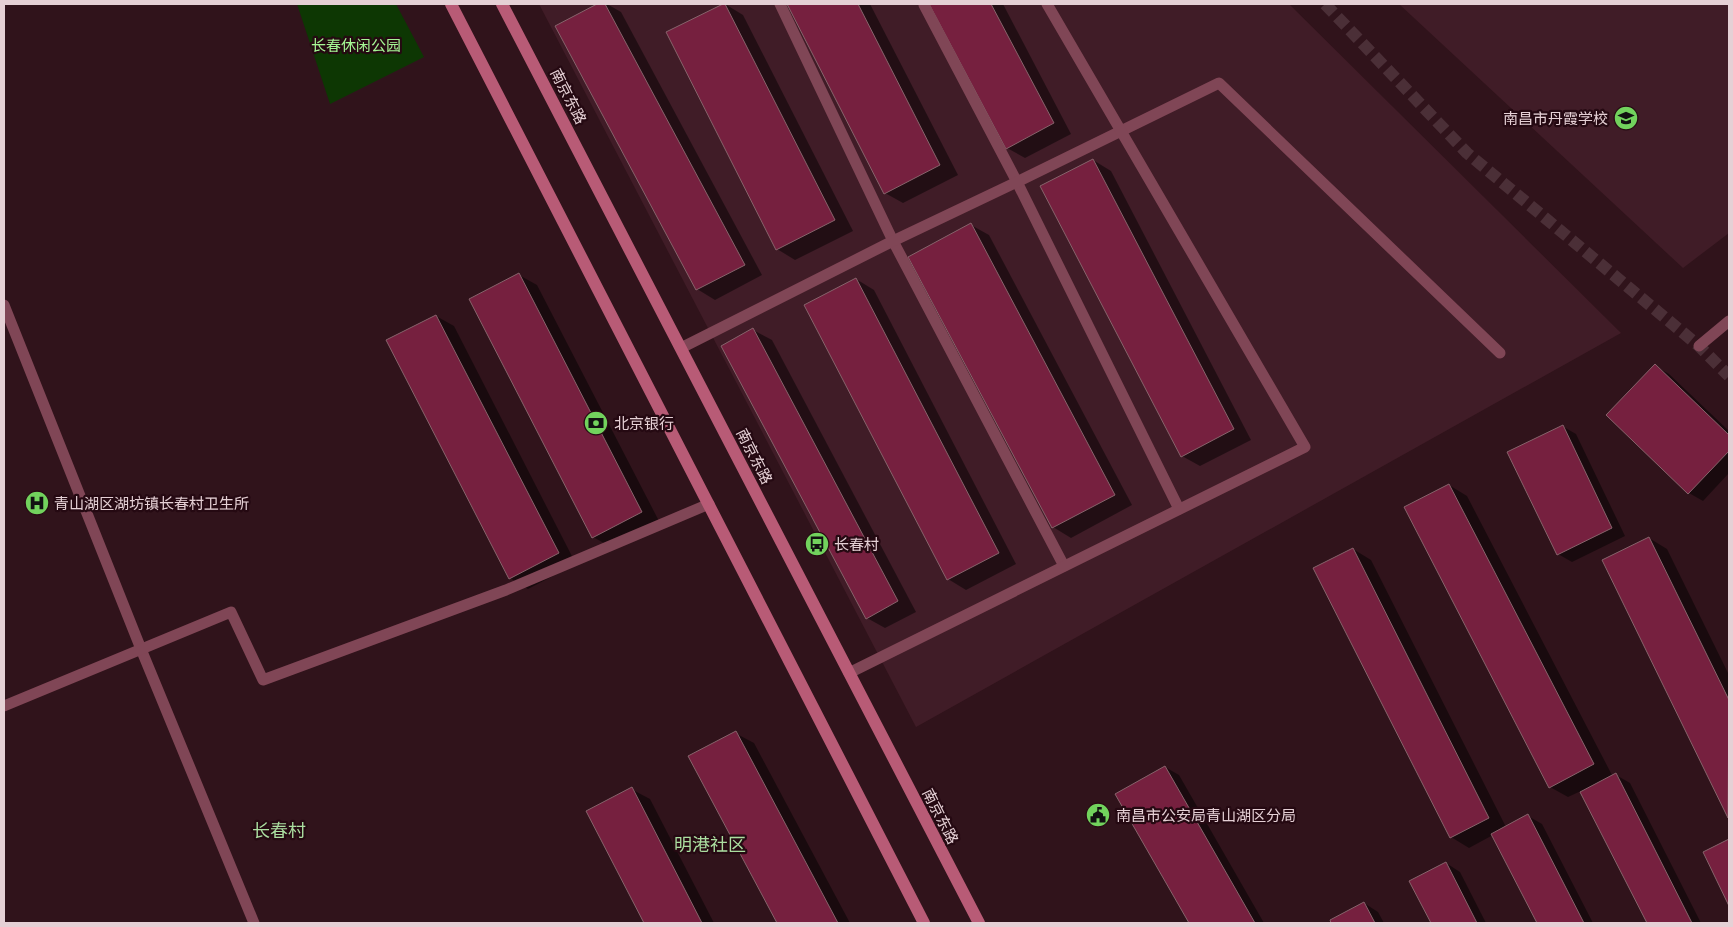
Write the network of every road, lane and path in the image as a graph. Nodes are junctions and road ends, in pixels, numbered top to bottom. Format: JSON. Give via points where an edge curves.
{"nodes":[{"id":1,"x":450,"y":4,"type":"edge"},
{"id":2,"x":502,"y":4,"type":"edge"},
{"id":3,"x":780,"y":4,"type":"edge"},
{"id":4,"x":1047,"y":4,"type":"edge"},
{"id":5,"x":924,"y":5,"type":"dead end"},
{"id":6,"x":1121,"y":131,"type":"junction"},
{"id":7,"x":1017,"y":182,"type":"junction"},
{"id":8,"x":893,"y":241,"type":"junction"},
{"id":9,"x":4,"y":305,"type":"edge"},
{"id":10,"x":1729,"y":321,"type":"edge"},
{"id":11,"x":1699,"y":346,"type":"dead end"},
{"id":12,"x":681,"y":348,"type":"junction"},
{"id":13,"x":1500,"y":353,"type":"dead end"},
{"id":14,"x":709,"y":504,"type":"junction"},
{"id":15,"x":1179,"y":509,"type":"junction"},
{"id":16,"x":1064,"y":566,"type":"junction"},
{"id":17,"x":141,"y":649,"type":"junction"},
{"id":18,"x":849,"y":673,"type":"junction"},
{"id":19,"x":4,"y":706,"type":"edge"},
{"id":20,"x":254,"y":923,"type":"edge"},
{"id":21,"x":924,"y":923,"type":"edge"},
{"id":22,"x":979,"y":923,"type":"edge"}],
"edges":[{"from":1,"to":14,"type":"main road"},
{"from":2,"to":12,"type":"main road","name":"南京东路"},
{"from":3,"to":8,"type":"lane"},
{"from":4,"to":6,"type":"lane"},
{"from":5,"to":7,"type":"lane"},
{"from":6,"to":7,"type":"lane"},
{"from":6,"to":13,"type":"lane","via":[[1219,82]]},
{"from":6,"to":15,"type":"lane","via":[[1305,447]]},
{"from":7,"to":8,"type":"lane"},
{"from":7,"to":15,"type":"lane"},
{"from":8,"to":12,"type":"lane"},
{"from":8,"to":16,"type":"lane"},
{"from":9,"to":17,"type":"lane"},
{"from":10,"to":11,"type":"lane"},
{"from":12,"to":18,"type":"main road","name":"南京东路"},
{"from":14,"to":17,"type":"lane","via":[[506,590],[263,680],[231,612]]},
{"from":14,"to":21,"type":"main road"},
{"from":15,"to":16,"type":"lane"},
{"from":16,"to":18,"type":"lane"},
{"from":17,"to":19,"type":"lane"},
{"from":17,"to":20,"type":"lane"},
{"from":18,"to":22,"type":"main road","name":"南京东路"}]}
